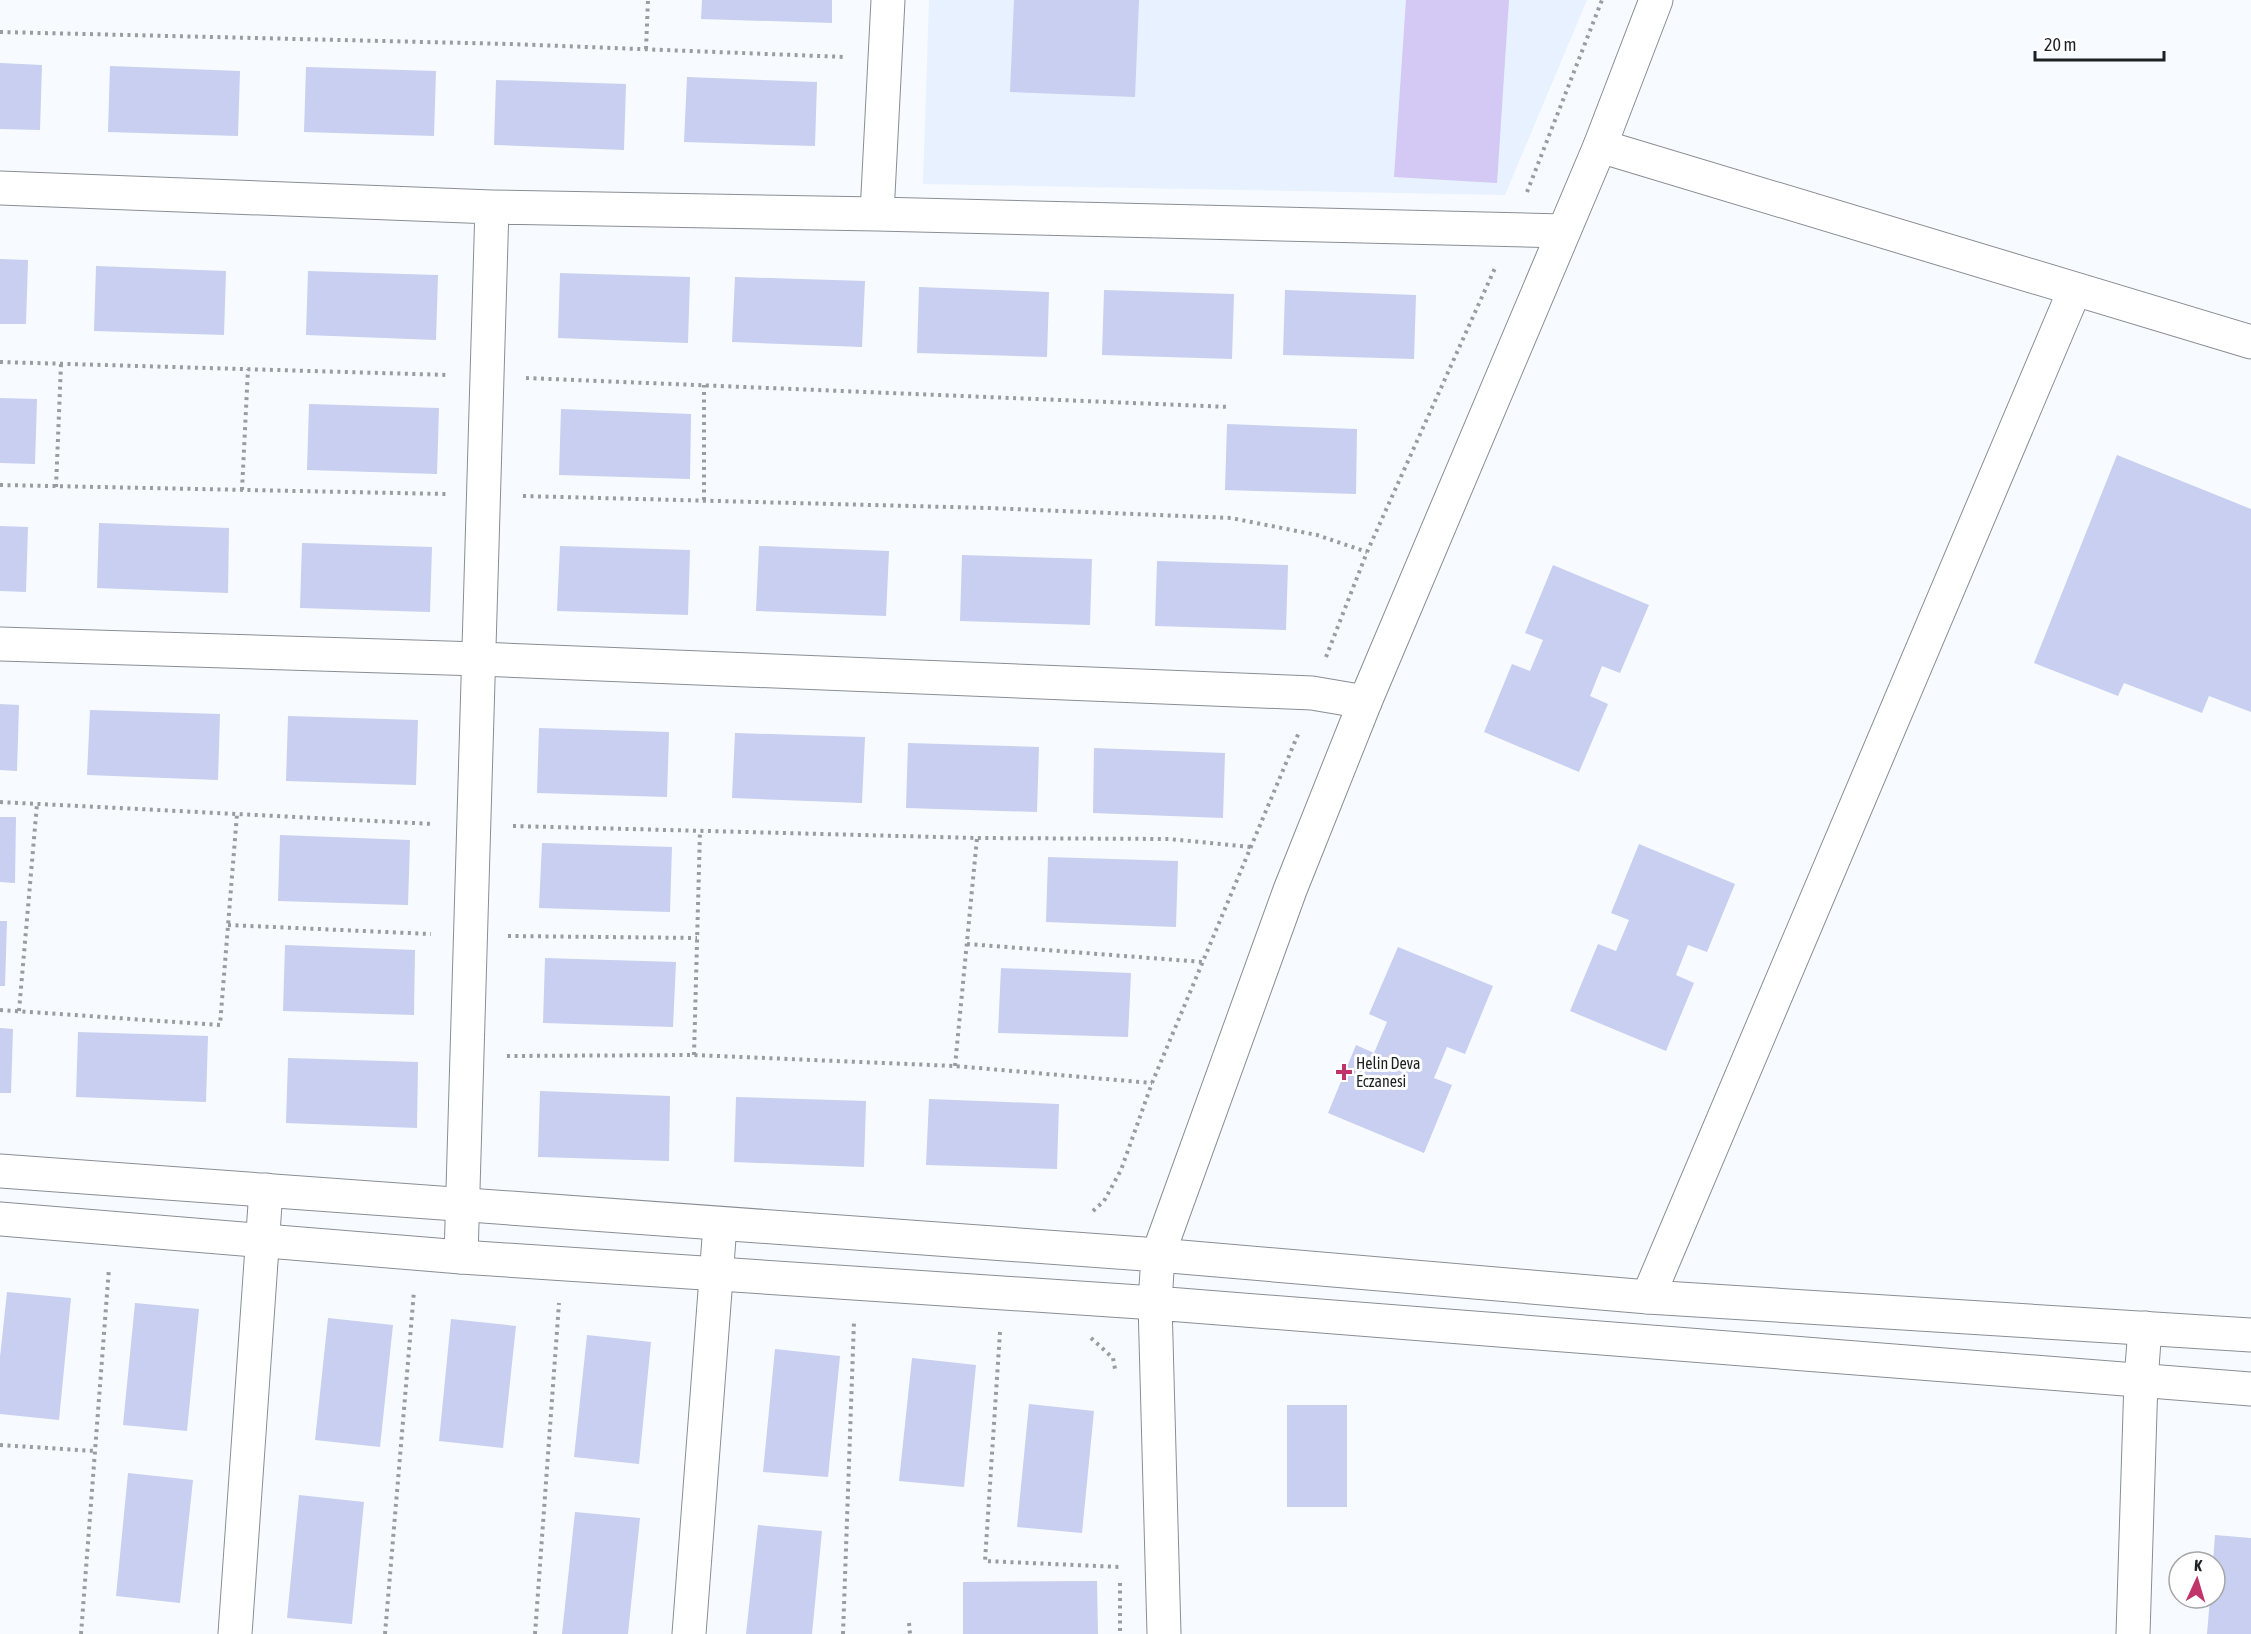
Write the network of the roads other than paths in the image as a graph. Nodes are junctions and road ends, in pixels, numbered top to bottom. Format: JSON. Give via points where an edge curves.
{"nodes":[{"id":1,"x":888,"y":0,"type":"edge"},
{"id":2,"x":1656,"y":0,"type":"edge"},
{"id":3,"x":1600,"y":146,"type":"junction"},
{"id":4,"x":0,"y":188,"type":"edge"},
{"id":5,"x":492,"y":207,"type":"junction"},
{"id":6,"x":877,"y":214,"type":"junction"},
{"id":7,"x":1563,"y":231,"type":"junction"},
{"id":8,"x":2075,"y":289,"type":"junction"},
{"id":9,"x":2251,"y":342,"type":"edge"},
{"id":10,"x":0,"y":645,"type":"edge"},
{"id":11,"x":478,"y":659,"type":"junction"},
{"id":12,"x":1365,"y":702,"type":"junction"},
{"id":13,"x":0,"y":1171,"type":"edge"},
{"id":14,"x":267,"y":1190,"type":"junction"},
{"id":15,"x":463,"y":1204,"type":"junction"},
{"id":16,"x":0,"y":1219,"type":"edge"},
{"id":17,"x":720,"y":1225,"type":"junction"},
{"id":18,"x":263,"y":1241,"type":"junction"},
{"id":19,"x":1158,"y":1255,"type":"junction"},
{"id":20,"x":461,"y":1257,"type":"junction"},
{"id":21,"x":717,"y":1274,"type":"junction"},
{"id":22,"x":1648,"y":1297,"type":"junction"},
{"id":23,"x":1155,"y":1303,"type":"junction"},
{"id":24,"x":2145,"y":1328,"type":"junction"},
{"id":25,"x":2251,"y":1335,"type":"edge"},
{"id":26,"x":2142,"y":1380,"type":"junction"},
{"id":27,"x":2251,"y":1389,"type":"edge"},
{"id":28,"x":236,"y":1634,"type":"edge"},
{"id":29,"x":690,"y":1634,"type":"edge"},
{"id":30,"x":1164,"y":1634,"type":"edge"},
{"id":31,"x":2133,"y":1634,"type":"edge"}],
"edges":[{"from":1,"to":6,"type":"street"},
{"from":2,"to":3,"type":"street"},
{"from":3,"to":7,"type":"street"},
{"from":3,"to":8,"type":"street"},
{"from":4,"to":5,"type":"street"},
{"from":5,"to":6,"type":"street"},
{"from":5,"to":11,"type":"street"},
{"from":6,"to":7,"type":"street"},
{"from":7,"to":12,"type":"street"},
{"from":8,"to":9,"type":"street"},
{"from":8,"to":22,"type":"street"},
{"from":10,"to":11,"type":"street"},
{"from":11,"to":12,"type":"street","via":[[1312,693]]},
{"from":11,"to":15,"type":"street"},
{"from":12,"to":19,"type":"street","via":[[1290,890]]},
{"from":13,"to":14,"type":"street"},
{"from":14,"to":15,"type":"street"},
{"from":14,"to":18,"type":"street"},
{"from":15,"to":17,"type":"street"},
{"from":15,"to":20,"type":"street"},
{"from":16,"to":18,"type":"street"},
{"from":17,"to":19,"type":"street"},
{"from":17,"to":21,"type":"street"},
{"from":18,"to":20,"type":"street"},
{"from":18,"to":28,"type":"street"},
{"from":19,"to":22,"type":"street"},
{"from":19,"to":23,"type":"street"},
{"from":20,"to":21,"type":"street"},
{"from":21,"to":23,"type":"street"},
{"from":21,"to":29,"type":"street"},
{"from":22,"to":24,"type":"street"},
{"from":23,"to":26,"type":"street"},
{"from":23,"to":30,"type":"street"},
{"from":24,"to":25,"type":"street"},
{"from":24,"to":26,"type":"street"},
{"from":26,"to":27,"type":"street"},
{"from":26,"to":31,"type":"street"}]}
